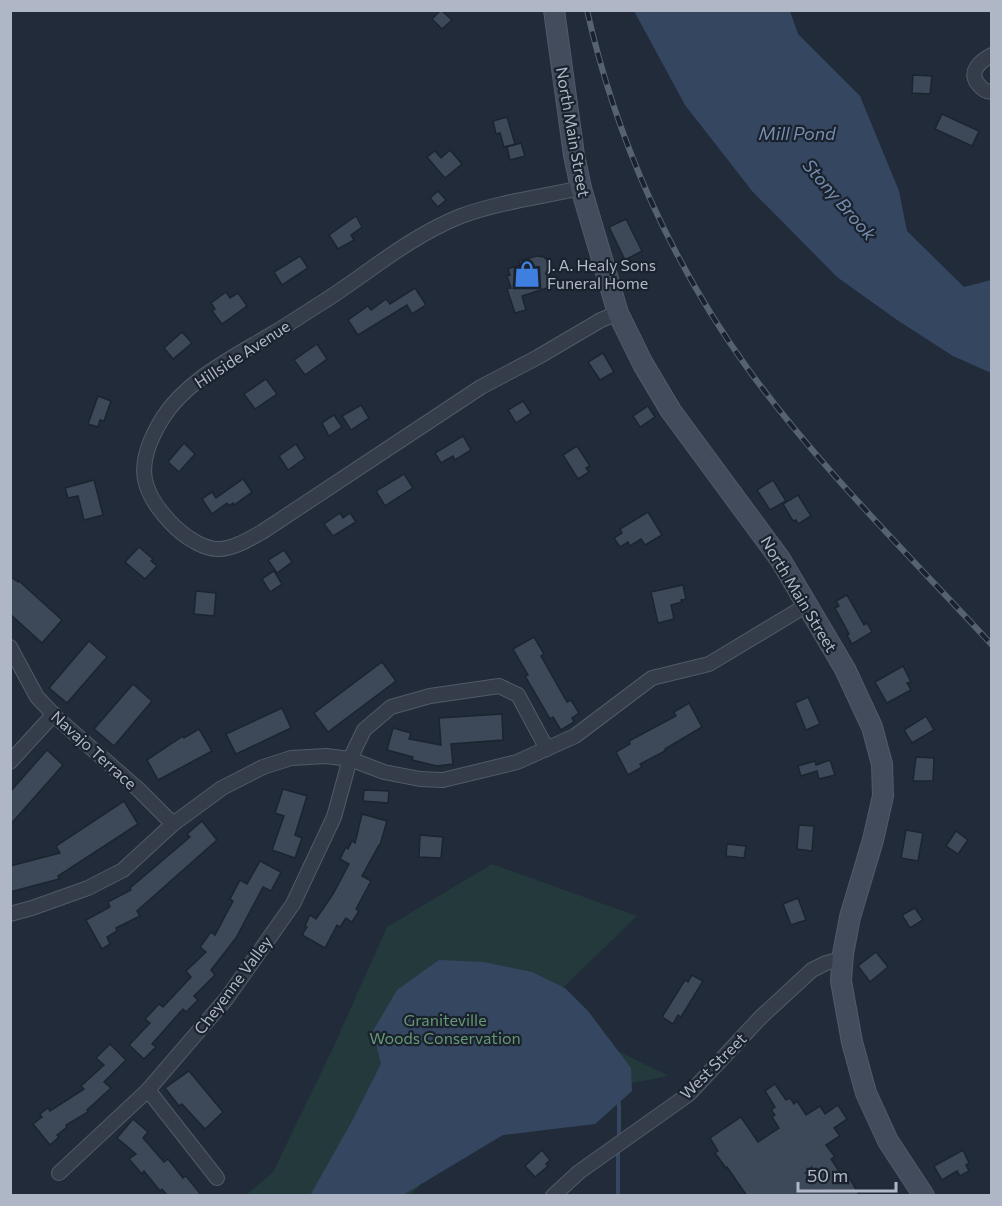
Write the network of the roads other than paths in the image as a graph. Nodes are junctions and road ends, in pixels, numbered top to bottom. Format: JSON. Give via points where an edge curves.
{"nodes":[{"id":1,"x":554,"y":10,"type":"edge"},
{"id":2,"x":992,"y":55,"type":"edge"},
{"id":3,"x":992,"y":92,"type":"edge"},
{"id":4,"x":581,"y":188,"type":"junction"},
{"id":5,"x":618,"y":313,"type":"junction"},
{"id":6,"x":807,"y":605,"type":"junction"},
{"id":7,"x":10,"y":647,"type":"edge"},
{"id":8,"x":16,"y":671,"type":"edge"},
{"id":9,"x":54,"y":714,"type":"junction"},
{"id":10,"x":547,"y":749,"type":"junction"},
{"id":11,"x":350,"y":759,"type":"junction"},
{"id":12,"x":10,"y":762,"type":"edge"},
{"id":13,"x":172,"y":824,"type":"junction"},
{"id":14,"x":10,"y":914,"type":"edge"},
{"id":15,"x":842,"y":959,"type":"junction"},
{"id":16,"x":148,"y":1090,"type":"junction"},
{"id":17,"x":59,"y":1173,"type":"dead end"},
{"id":18,"x":217,"y":1178,"type":"dead end"},
{"id":19,"x":554,"y":1196,"type":"edge"},
{"id":20,"x":924,"y":1196,"type":"edge"}],
"edges":[{"from":1,"to":4,"type":"main road","name":"North Main Street"},
{"from":2,"to":3,"type":"street","via":[[974,72],[981,88]]},
{"from":4,"to":5,"type":"main road","name":"North Main Street"},
{"from":4,"to":5,"type":"street","name":"Hillside Avenue","via":[[493,206],[458,218],[391,254],[321,303],[227,360],[196,382],[162,419],[145,458],[146,489],[161,513],[189,538],[212,549],[236,545],[262,532],[481,387]]},
{"from":5,"to":6,"type":"main road","name":"North Main Street","via":[[671,411],[772,546]]},
{"from":6,"to":10,"type":"street","via":[[709,664],[652,678],[575,736]]},
{"from":6,"to":15,"type":"main road","name":"North Main Street","via":[[846,669],[872,727],[882,764],[883,796]]},
{"from":7,"to":8,"type":"street","name":"Navajo Terrace"},
{"from":8,"to":9,"type":"street","name":"Navajo Terrace"},
{"from":9,"to":12,"type":"street"},
{"from":9,"to":13,"type":"street","name":"Navajo Terrace"},
{"from":10,"to":11,"type":"street","via":[[517,762],[444,780],[384,771]]},
{"from":10,"to":11,"type":"street","name":"Cheyenne Valley","via":[[518,694],[499,686],[429,696],[391,707],[364,730]]},
{"from":11,"to":13,"type":"street","via":[[291,758],[262,767],[222,788]]},
{"from":11,"to":16,"type":"street","name":"Cheyenne Valley","via":[[334,817],[293,904],[227,998]]},
{"from":13,"to":14,"type":"street","via":[[123,870],[88,888]]},
{"from":15,"to":19,"type":"street","name":"West Street","via":[[812,970],[761,1017],[689,1094],[579,1172]]},
{"from":15,"to":20,"type":"main road","name":"North Main Street","via":[[846,1014],[866,1094],[888,1141]]},
{"from":16,"to":17,"type":"street","name":"Cheyenne Valley"},
{"from":16,"to":18,"type":"street"}]}
